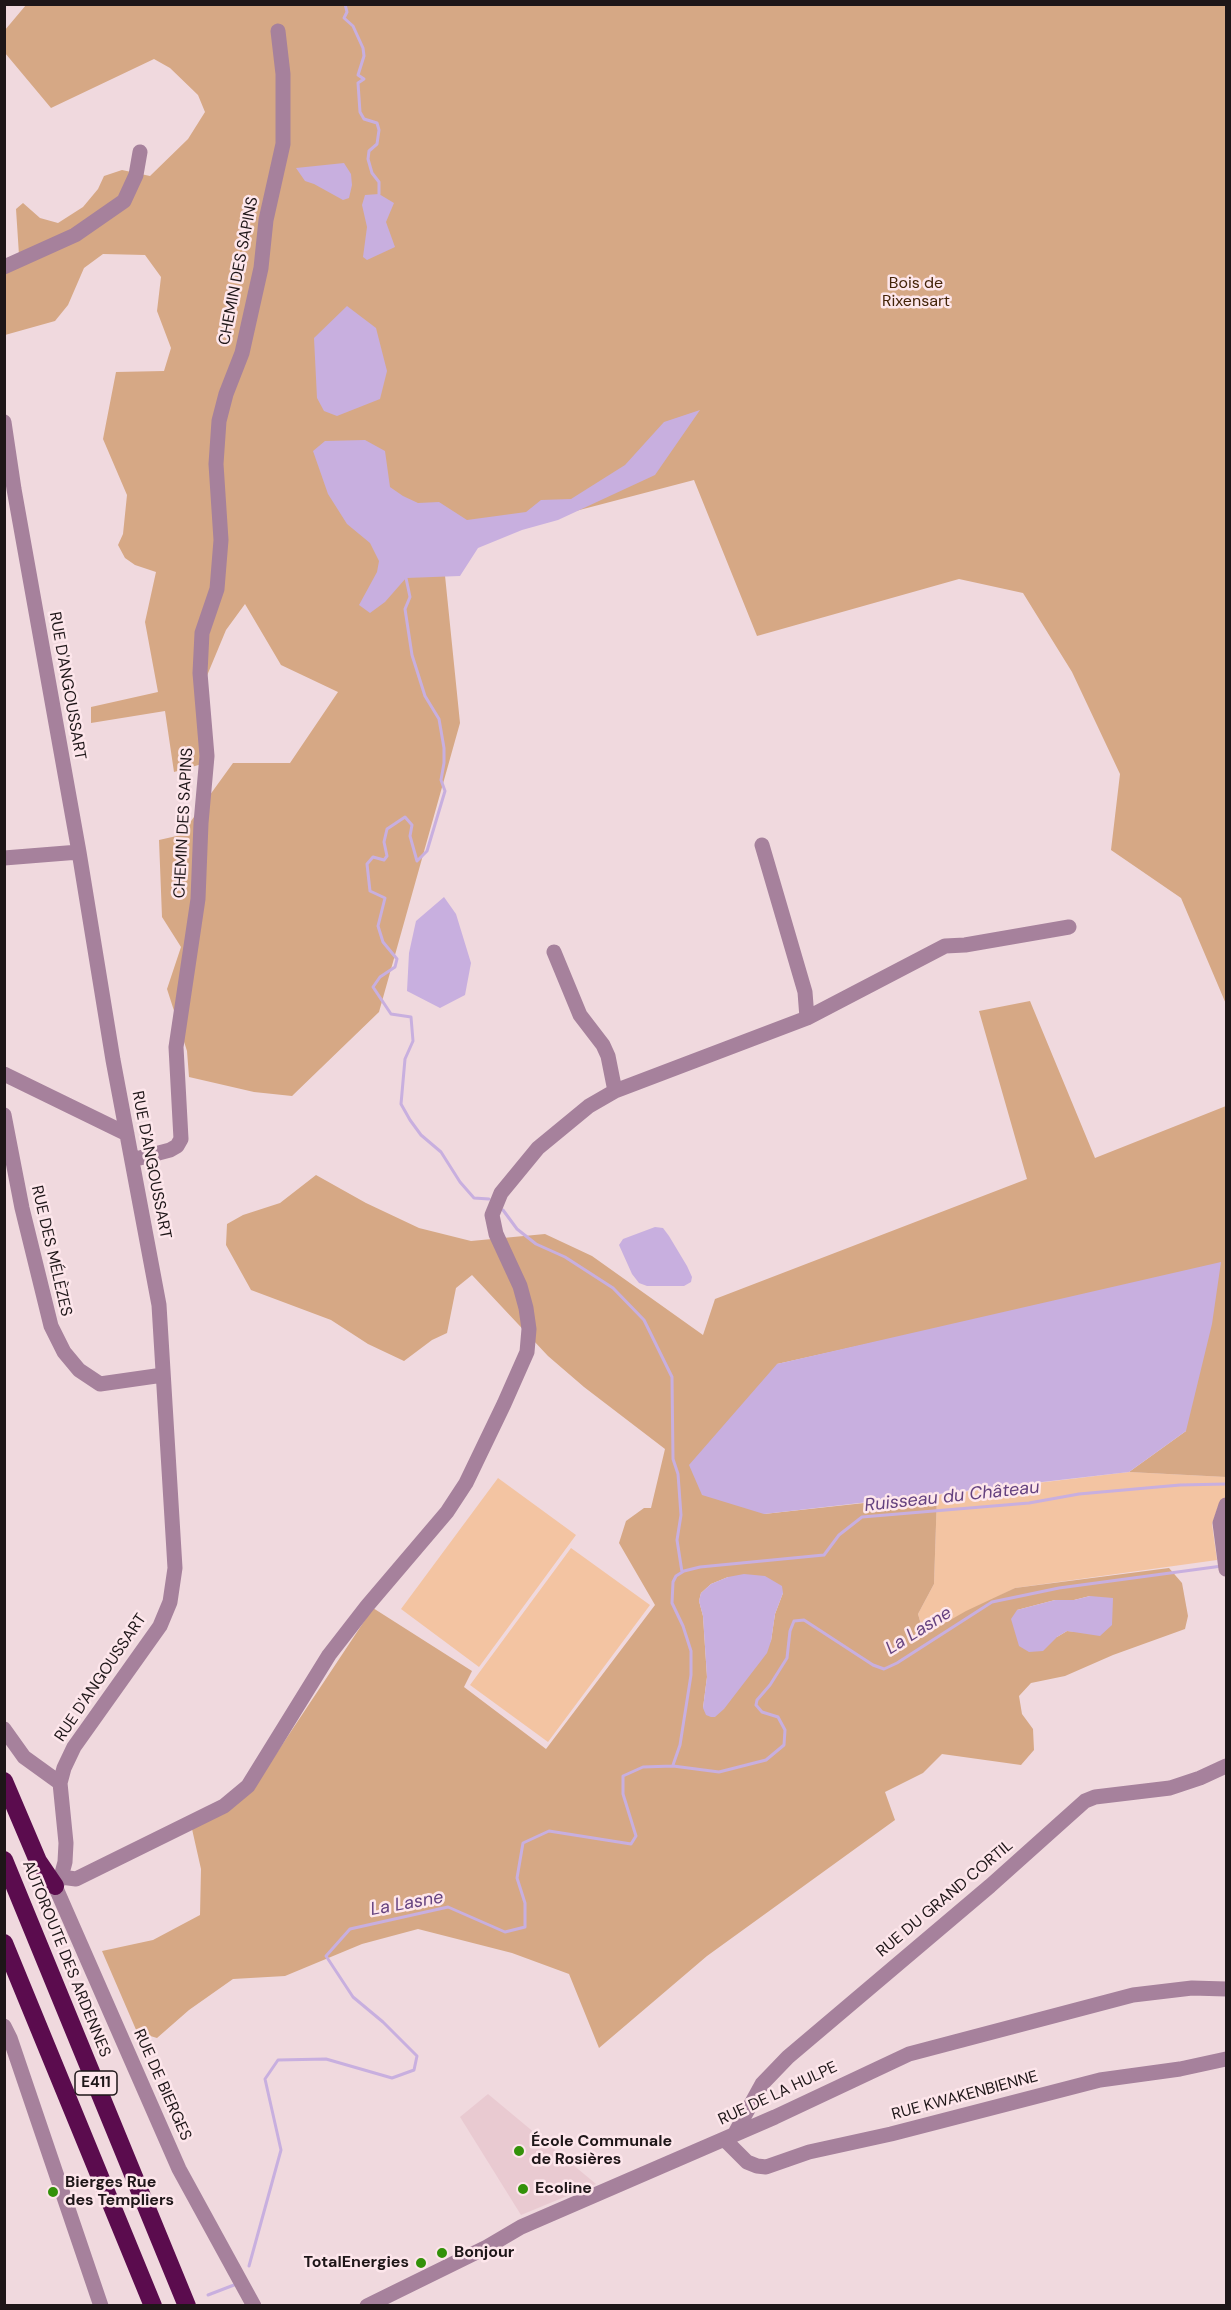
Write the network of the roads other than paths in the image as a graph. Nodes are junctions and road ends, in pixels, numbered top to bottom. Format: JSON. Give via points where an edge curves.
{"nodes":[{"id":1,"x":278,"y":31,"type":"dead end"},
{"id":2,"x":140,"y":152,"type":"dead end"},
{"id":3,"x":4,"y":267,"type":"edge"},
{"id":4,"x":4,"y":422,"type":"edge"},
{"id":5,"x":9,"y":490,"type":"edge"},
{"id":6,"x":762,"y":845,"type":"dead end"},
{"id":7,"x":79,"y":852,"type":"junction"},
{"id":8,"x":4,"y":858,"type":"edge"},
{"id":9,"x":1069,"y":927,"type":"dead end"},
{"id":10,"x":554,"y":952,"type":"dead end"},
{"id":11,"x":807,"y":1018,"type":"junction"},
{"id":12,"x":4,"y":1074,"type":"edge"},
{"id":13,"x":615,"y":1091,"type":"junction"},
{"id":14,"x":4,"y":1115,"type":"edge"},
{"id":15,"x":127,"y":1134,"type":"junction"},
{"id":16,"x":132,"y":1160,"type":"junction"},
{"id":17,"x":163,"y":1375,"type":"junction"},
{"id":18,"x":1227,"y":1505,"type":"edge"},
{"id":19,"x":1225,"y":1562,"type":"edge"},
{"id":20,"x":4,"y":1729,"type":"edge"},
{"id":21,"x":1227,"y":1766,"type":"edge"},
{"id":22,"x":4,"y":1781,"type":"edge"},
{"id":23,"x":60,"y":1783,"type":"junction"},
{"id":24,"x":4,"y":1860,"type":"edge"},
{"id":25,"x":58,"y":1882,"type":"junction"},
{"id":26,"x":4,"y":1942,"type":"edge"},
{"id":27,"x":1227,"y":1989,"type":"edge"},
{"id":28,"x":5,"y":2027,"type":"edge"},
{"id":29,"x":1227,"y":2059,"type":"edge"},
{"id":30,"x":729,"y":2137,"type":"junction"},
{"id":31,"x":251,"y":2300,"type":"edge"},
{"id":32,"x":387,"y":2301,"type":"edge"},
{"id":33,"x":101,"y":2306,"type":"edge"},
{"id":34,"x":153,"y":2306,"type":"edge"},
{"id":35,"x":187,"y":2306,"type":"edge"},
{"id":36,"x":260,"y":2306,"type":"edge"},
{"id":37,"x":367,"y":2306,"type":"edge"}],
"edges":[{"from":1,"to":16,"type":"street","name":"CHEMIN DES SAPINS","via":[[283,144],[242,353],[219,421],[216,464],[221,540],[217,589],[202,633],[200,673],[207,756],[198,899],[176,1047],[181,1139],[170,1150]]},
{"from":2,"to":3,"type":"street","via":[[136,175],[124,201],[75,235]]},
{"from":4,"to":5,"type":"street","name":"RUE D'ANGOUSSART"},
{"from":5,"to":7,"type":"street","name":"RUE D'ANGOUSSART"},
{"from":6,"to":11,"type":"street","via":[[805,992]]},
{"from":7,"to":8,"type":"street"},
{"from":7,"to":15,"type":"street","name":"RUE D'ANGOUSSART"},
{"from":9,"to":11,"type":"street","via":[[948,945]]},
{"from":10,"to":13,"type":"street","via":[[580,1015],[608,1056]]},
{"from":11,"to":13,"type":"street"},
{"from":12,"to":15,"type":"street"},
{"from":13,"to":25,"type":"street","via":[[538,1148],[492,1210],[496,1234],[526,1308],[527,1352],[474,1469],[447,1512],[329,1655],[248,1786],[224,1806],[76,1879]]},
{"from":14,"to":17,"type":"street","name":"RUE DES MÉLÈZES","via":[[51,1326],[64,1352],[79,1370],[100,1384]]},
{"from":15,"to":16,"type":"street","name":"RUE D'ANGOUSSART"},
{"from":16,"to":17,"type":"street","name":"RUE D'ANGOUSSART","via":[[159,1305]]},
{"from":17,"to":23,"type":"street","name":"RUE D'ANGOUSSART","via":[[175,1568],[170,1602],[153,1637],[74,1747]]},
{"from":18,"to":19,"type":"street","via":[[1220,1523]]},
{"from":20,"to":23,"type":"street","via":[[24,1757]]},
{"from":21,"to":30,"type":"street","name":"RUE DU GRAND CORTIL","via":[[1170,1788],[1085,1801],[788,2057],[762,2084]]},
{"from":22,"to":25,"type":"highway","via":[[38,1861]]},
{"from":23,"to":25,"type":"street","name":"RUE D'ANGOUSSART","via":[[66,1843]]},
{"from":24,"to":35,"type":"highway","name":"AUTOROUTE DES ARDENNES","number":"E411"},
{"from":25,"to":31,"type":"street","name":"RUE DE BIERGES","via":[[179,2169]]},
{"from":26,"to":34,"type":"highway","number":"E411"},
{"from":27,"to":30,"type":"street","name":"RUE DE LA HULPE","via":[[1192,1988],[1133,1995],[915,2052]]},
{"from":28,"to":33,"type":"street"},
{"from":29,"to":30,"type":"street","name":"RUE KWAKENBIENNE","via":[[1100,2080],[809,2152],[766,2167],[747,2162]]},
{"from":30,"to":32,"type":"street","name":"RUE DE LA HULPE","via":[[521,2227]]},
{"from":31,"to":36,"type":"street","name":"RUE DE BIERGES"},
{"from":32,"to":37,"type":"street","name":"RUE DE LA HULPE"}]}
